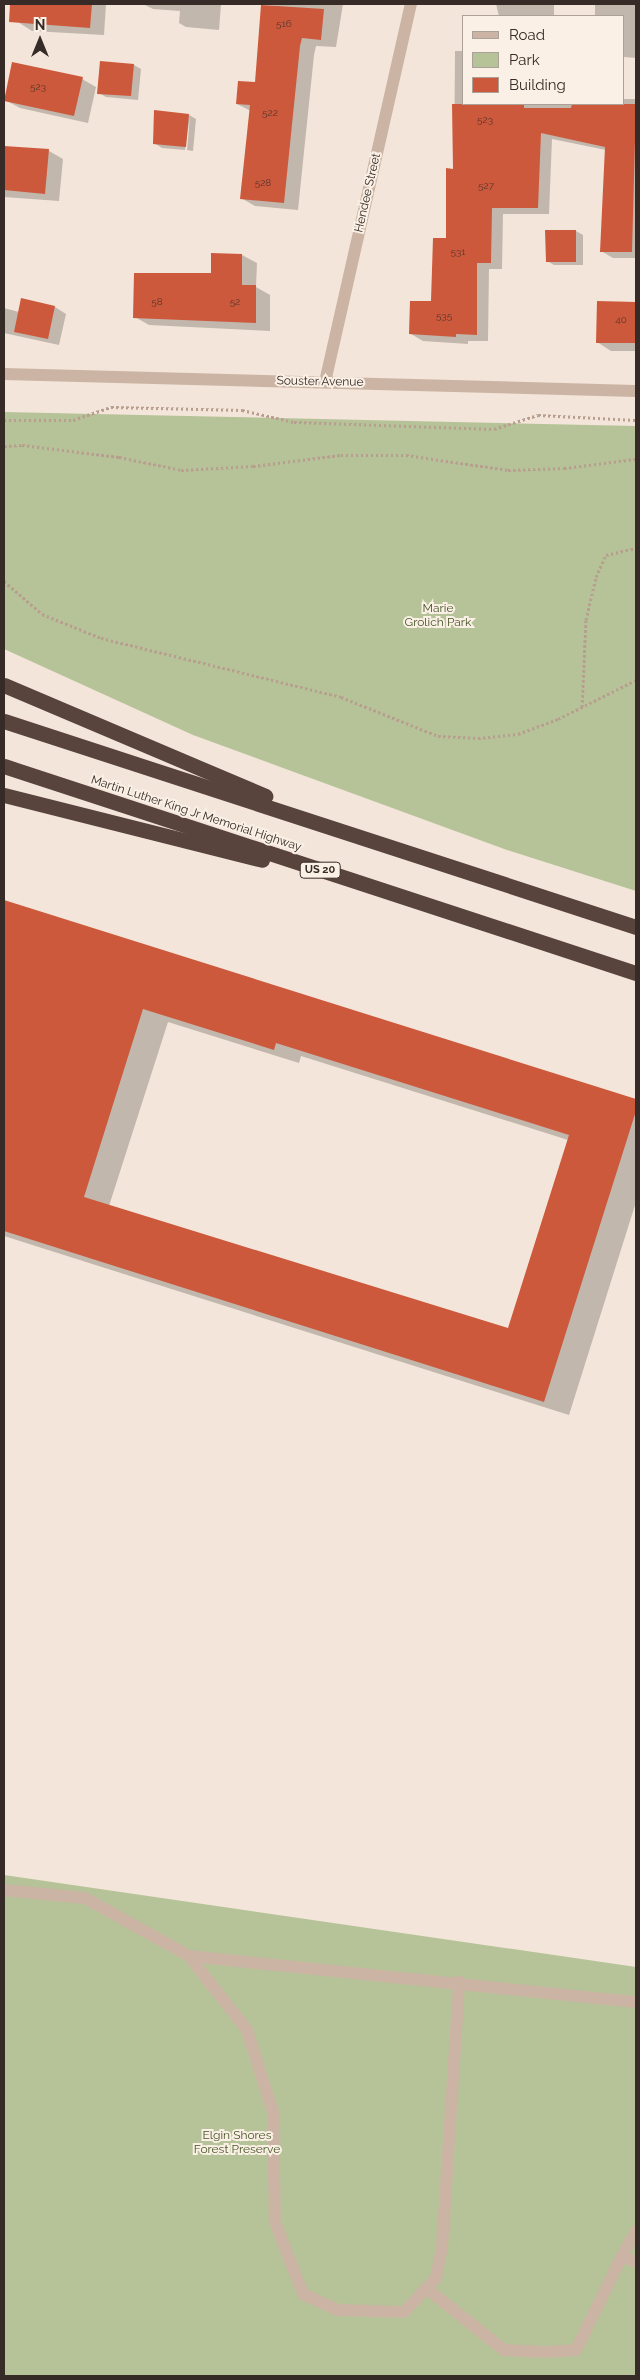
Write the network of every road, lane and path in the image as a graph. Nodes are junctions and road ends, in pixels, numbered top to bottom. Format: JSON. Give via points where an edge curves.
{"nodes":[{"id":1,"x":411,"y":4,"type":"edge"},
{"id":2,"x":4,"y":374,"type":"edge"},
{"id":3,"x":325,"y":382,"type":"junction"},
{"id":4,"x":636,"y":391,"type":"edge"},
{"id":5,"x":4,"y":420,"type":"edge"},
{"id":6,"x":636,"y":420,"type":"edge"},
{"id":7,"x":4,"y":446,"type":"edge"},
{"id":8,"x":636,"y":459,"type":"edge"},
{"id":9,"x":636,"y":548,"type":"edge"},
{"id":10,"x":4,"y":582,"type":"edge"},
{"id":11,"x":636,"y":680,"type":"edge"},
{"id":12,"x":4,"y":684,"type":"edge"},
{"id":13,"x":582,"y":707,"type":"junction"},
{"id":14,"x":4,"y":721,"type":"edge"},
{"id":15,"x":4,"y":766,"type":"edge"},
{"id":16,"x":4,"y":795,"type":"edge"},
{"id":17,"x":351,"y":833,"type":"junction"},
{"id":18,"x":392,"y":893,"type":"junction"},
{"id":19,"x":636,"y":927,"type":"edge"},
{"id":20,"x":636,"y":973,"type":"edge"},
{"id":21,"x":4,"y":1890,"type":"edge"},
{"id":22,"x":189,"y":1956,"type":"junction"},
{"id":23,"x":459,"y":1982,"type":"junction"},
{"id":24,"x":636,"y":2002,"type":"edge"},
{"id":25,"x":636,"y":2231,"type":"edge"},
{"id":26,"x":622,"y":2256,"type":"junction"},
{"id":27,"x":636,"y":2262,"type":"edge"},
{"id":28,"x":426,"y":2288,"type":"junction"}],
"edges":[{"from":1,"to":3,"type":"street","name":"Hendee Street"},
{"from":2,"to":3,"type":"street","name":"Souster Avenue"},
{"from":3,"to":4,"type":"street","name":"Souster Avenue"},
{"from":5,"to":6,"type":"path","via":[[73,420],[111,407],[242,410],[294,422],[494,429],[538,415]]},
{"from":7,"to":8,"type":"path","via":[[22,445],[119,457],[181,470],[253,466],[341,455],[406,455],[508,470],[564,468]]},
{"from":9,"to":13,"type":"path","via":[[606,555],[596,577],[586,620]]},
{"from":10,"to":13,"type":"path","via":[[42,614],[101,638],[341,697],[438,736],[478,738],[518,734]]},
{"from":11,"to":13,"type":"path"},
{"from":12,"to":17,"type":"highway"},
{"from":14,"to":17,"type":"highway"},
{"from":15,"to":18,"type":"highway","name":"Martin Luther King Jr Memorial Highway","number":"US 20"},
{"from":16,"to":18,"type":"highway"},
{"from":17,"to":19,"type":"highway"},
{"from":18,"to":20,"type":"highway","name":"Martin Luther King Jr Memorial Highway","number":"US 20"},
{"from":21,"to":22,"type":"street","via":[[85,1898]]},
{"from":22,"to":23,"type":"street"},
{"from":22,"to":28,"type":"street","via":[[247,2030],[273,2112],[275,2222],[304,2294],[338,2310],[404,2312]]},
{"from":23,"to":24,"type":"street"},
{"from":23,"to":28,"type":"street","via":[[442,2248],[436,2278]]},
{"from":25,"to":26,"type":"street"},
{"from":26,"to":27,"type":"street"},
{"from":26,"to":28,"type":"street","via":[[576,2350],[504,2350]]}]}
